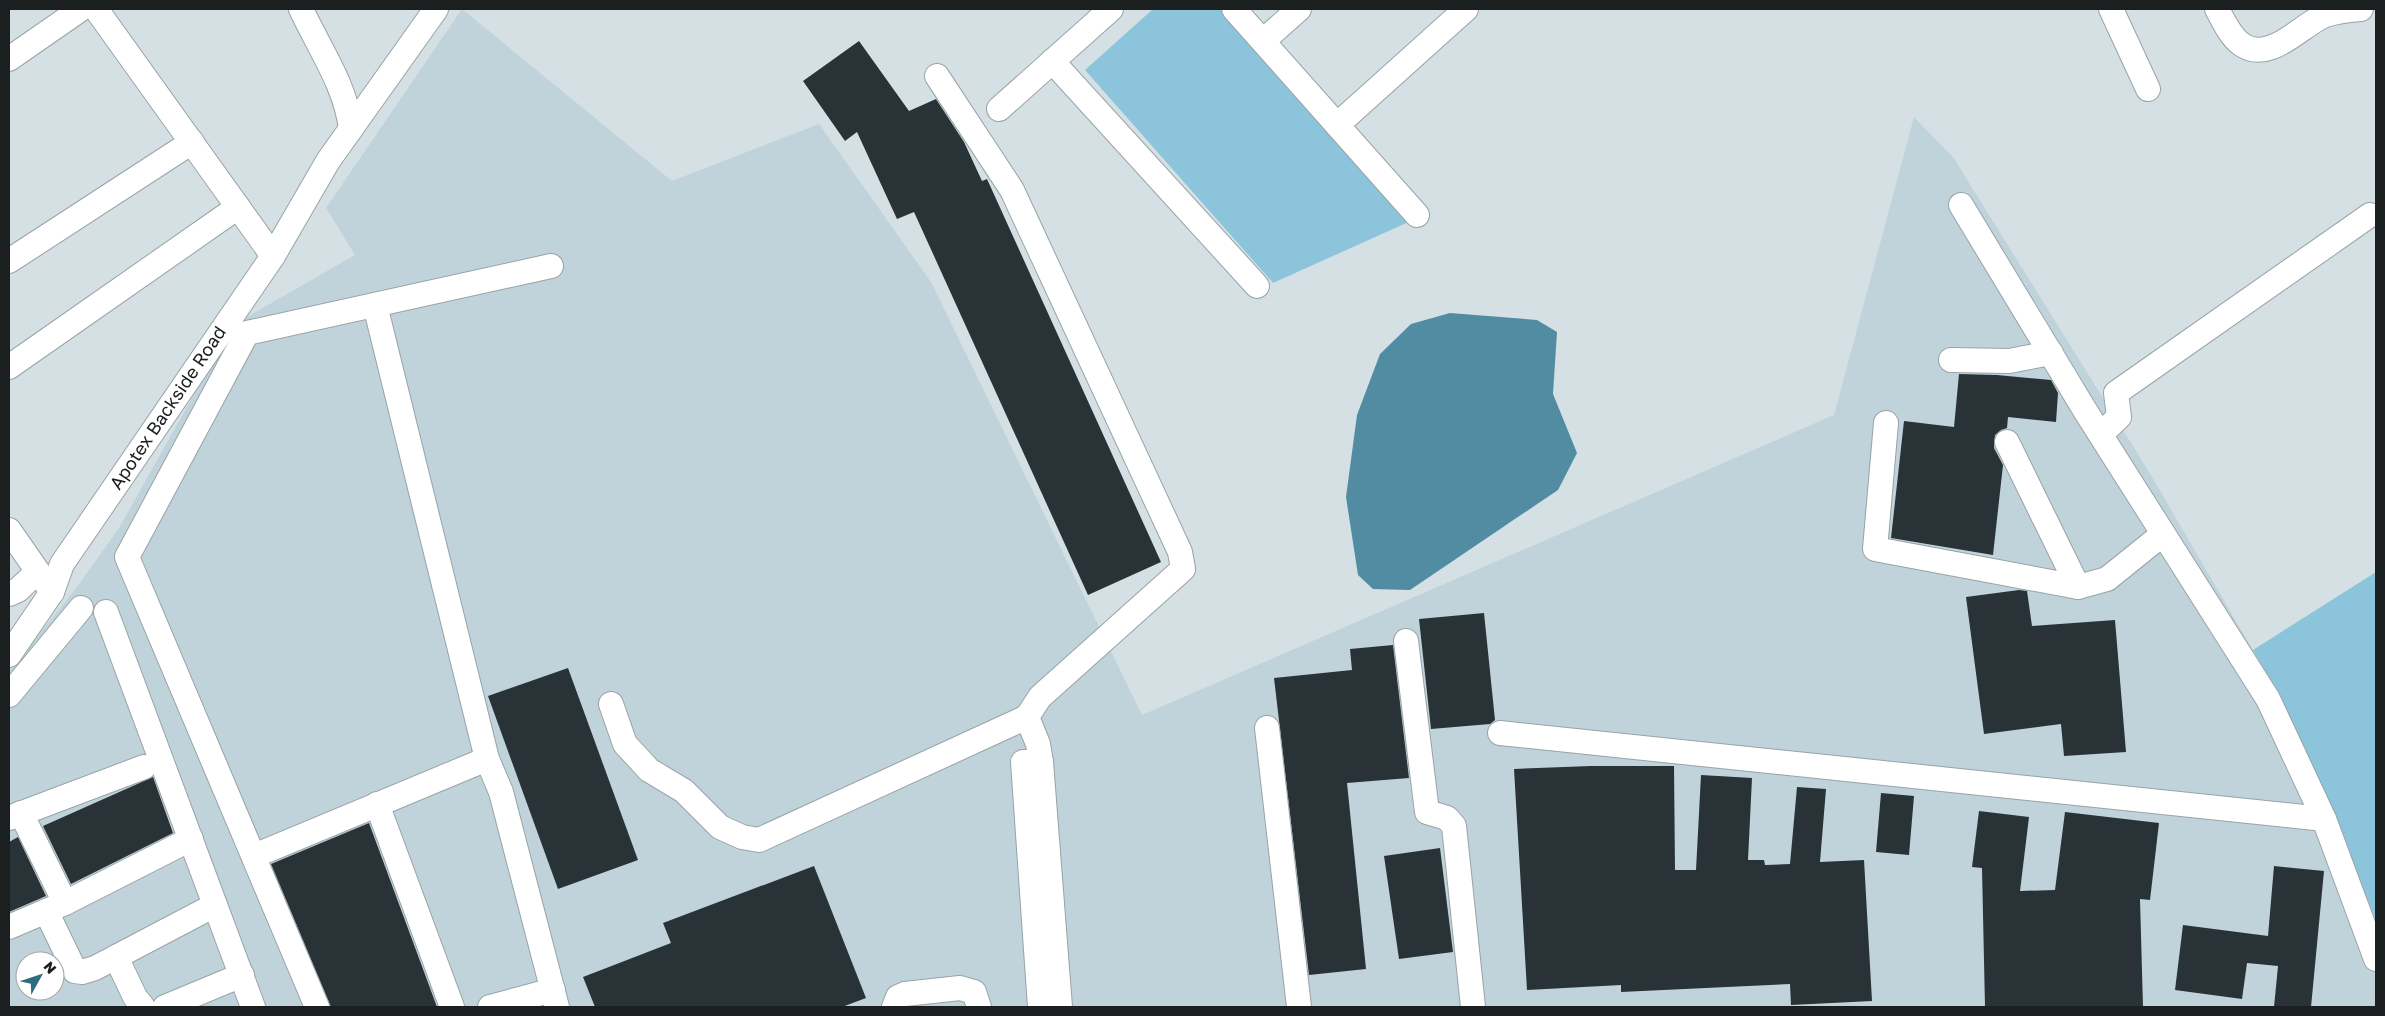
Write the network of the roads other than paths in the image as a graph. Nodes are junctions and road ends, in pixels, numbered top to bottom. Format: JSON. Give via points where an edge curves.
{"nodes":[{"id":1,"x":81,"y":9,"type":"edge"},
{"id":2,"x":96,"y":9,"type":"edge"},
{"id":3,"x":301,"y":9,"type":"edge"},
{"id":4,"x":436,"y":9,"type":"edge"},
{"id":5,"x":1111,"y":9,"type":"edge"},
{"id":6,"x":1234,"y":9,"type":"edge"},
{"id":7,"x":1299,"y":9,"type":"edge"},
{"id":8,"x":1466,"y":9,"type":"edge"},
{"id":9,"x":2111,"y":9,"type":"edge"},
{"id":10,"x":2217,"y":9,"type":"edge"},
{"id":11,"x":2361,"y":9,"type":"edge"},
{"id":12,"x":1263,"y":41,"type":"junction"},
{"id":13,"x":9,"y":59,"type":"edge"},
{"id":14,"x":1052,"y":61,"type":"junction"},
{"id":15,"x":937,"y":76,"type":"dead end"},
{"id":16,"x":2148,"y":89,"type":"dead end"},
{"id":17,"x":1000,"y":109,"type":"dead end"},
{"id":18,"x":1337,"y":125,"type":"junction"},
{"id":19,"x":351,"y":129,"type":"junction"},
{"id":20,"x":192,"y":142,"type":"junction"},
{"id":21,"x":1960,"y":205,"type":"dead end"},
{"id":22,"x":238,"y":207,"type":"junction"},
{"id":23,"x":1417,"y":215,"type":"dead end"},
{"id":24,"x":2370,"y":215,"type":"dead end"},
{"id":25,"x":273,"y":256,"type":"junction"},
{"id":26,"x":9,"y":261,"type":"edge"},
{"id":27,"x":551,"y":266,"type":"dead end"},
{"id":28,"x":1257,"y":286,"type":"dead end"},
{"id":29,"x":375,"y":305,"type":"junction"},
{"id":30,"x":2051,"y":354,"type":"junction"},
{"id":31,"x":1951,"y":360,"type":"dead end"},
{"id":32,"x":9,"y":367,"type":"edge"},
{"id":33,"x":1886,"y":423,"type":"dead end"},
{"id":34,"x":2101,"y":434,"type":"junction"},
{"id":35,"x":2007,"y":442,"type":"dead end"},
{"id":36,"x":9,"y":530,"type":"edge"},
{"id":37,"x":2163,"y":534,"type":"junction"},
{"id":38,"x":37,"y":572,"type":"junction"},
{"id":39,"x":2078,"y":587,"type":"junction"},
{"id":40,"x":52,"y":592,"type":"junction"},
{"id":41,"x":9,"y":594,"type":"edge"},
{"id":42,"x":81,"y":608,"type":"dead end"},
{"id":43,"x":106,"y":612,"type":"dead end"},
{"id":44,"x":1406,"y":641,"type":"dead end"},
{"id":45,"x":9,"y":655,"type":"edge"},
{"id":46,"x":9,"y":695,"type":"edge"},
{"id":47,"x":611,"y":704,"type":"dead end"},
{"id":48,"x":1027,"y":717,"type":"junction"},
{"id":49,"x":1267,"y":728,"type":"dead end"},
{"id":50,"x":1500,"y":733,"type":"dead end"},
{"id":51,"x":487,"y":759,"type":"junction"},
{"id":52,"x":1032,"y":762,"type":"junction"},
{"id":53,"x":144,"y":767,"type":"dead end"},
{"id":54,"x":377,"y":804,"type":"junction"},
{"id":55,"x":15,"y":815,"type":"edge"},
{"id":56,"x":2324,"y":819,"type":"junction"},
{"id":57,"x":191,"y":838,"type":"junction"},
{"id":58,"x":254,"y":856,"type":"junction"},
{"id":59,"x":216,"y":905,"type":"junction"},
{"id":60,"x":55,"y":907,"type":"junction"},
{"id":61,"x":9,"y":927,"type":"edge"},
{"id":62,"x":116,"y":957,"type":"junction"},
{"id":63,"x":2376,"y":958,"type":"edge"},
{"id":64,"x":242,"y":976,"type":"junction"},
{"id":65,"x":555,"y":999,"type":"edge"},
{"id":66,"x":143,"y":1007,"type":"edge"},
{"id":67,"x":165,"y":1007,"type":"edge"},
{"id":68,"x":253,"y":1007,"type":"edge"},
{"id":69,"x":317,"y":1007,"type":"edge"},
{"id":70,"x":452,"y":1007,"type":"edge"},
{"id":71,"x":490,"y":1007,"type":"edge"},
{"id":72,"x":894,"y":1007,"type":"edge"},
{"id":73,"x":979,"y":1007,"type":"edge"},
{"id":74,"x":1040,"y":1007,"type":"edge"},
{"id":75,"x":1060,"y":1007,"type":"edge"},
{"id":76,"x":1299,"y":1007,"type":"edge"},
{"id":77,"x":1473,"y":1007,"type":"edge"}],
"edges":[{"from":1,"to":13,"type":"street"},
{"from":2,"to":20,"type":"street"},
{"from":3,"to":19,"type":"street","via":[[341,89]]},
{"from":4,"to":19,"type":"street","name":"Apotex Backside Road"},
{"from":5,"to":14,"type":"street"},
{"from":6,"to":12,"type":"street"},
{"from":7,"to":12,"type":"street"},
{"from":8,"to":18,"type":"street"},
{"from":9,"to":16,"type":"street"},
{"from":10,"to":11,"type":"street","via":[[2239,42],[2258,50],[2273,47],[2322,16]]},
{"from":12,"to":18,"type":"street"},
{"from":14,"to":17,"type":"street"},
{"from":14,"to":28,"type":"street"},
{"from":15,"to":48,"type":"street","via":[[1012,190],[1180,552],[1183,569],[1040,697]]},
{"from":18,"to":23,"type":"street"},
{"from":19,"to":25,"type":"street","name":"Apotex Backside Road","via":[[328,161]]},
{"from":20,"to":22,"type":"street"},
{"from":20,"to":26,"type":"street"},
{"from":21,"to":30,"type":"street"},
{"from":22,"to":25,"type":"street"},
{"from":22,"to":32,"type":"street"},
{"from":24,"to":34,"type":"street","via":[[2116,393],[2119,417]]},
{"from":25,"to":40,"type":"street","name":"Apotex Backside Road","via":[[62,564]]},
{"from":27,"to":29,"type":"street"},
{"from":29,"to":51,"type":"street"},
{"from":29,"to":58,"type":"street","via":[[247,333],[127,557]]},
{"from":30,"to":31,"type":"street","via":[[2009,361]]},
{"from":30,"to":34,"type":"street"},
{"from":33,"to":39,"type":"street","via":[[1875,549]]},
{"from":34,"to":37,"type":"street"},
{"from":35,"to":39,"type":"street"},
{"from":36,"to":38,"type":"street"},
{"from":37,"to":39,"type":"street","via":[[2107,579]]},
{"from":37,"to":56,"type":"street","via":[[2268,699]]},
{"from":38,"to":40,"type":"street"},
{"from":38,"to":41,"type":"street"},
{"from":40,"to":45,"type":"street","name":"Apotex Backside Road"},
{"from":42,"to":46,"type":"street"},
{"from":43,"to":57,"type":"street"},
{"from":44,"to":77,"type":"street","via":[[1427,812],[1447,818],[1454,826]]},
{"from":47,"to":48,"type":"street","via":[[625,744],[650,770],[684,792],[720,827],[742,837],[759,840]]},
{"from":48,"to":52,"type":"street","via":[[1038,744]]},
{"from":49,"to":76,"type":"street"},
{"from":50,"to":56,"type":"street"},
{"from":51,"to":54,"type":"street"},
{"from":51,"to":65,"type":"street","via":[[501,792]]},
{"from":52,"to":74,"type":"street"},
{"from":52,"to":75,"type":"street"},
{"from":53,"to":55,"type":"street"},
{"from":54,"to":58,"type":"street"},
{"from":54,"to":70,"type":"street"},
{"from":55,"to":60,"type":"street"},
{"from":56,"to":63,"type":"street"},
{"from":57,"to":59,"type":"street"},
{"from":57,"to":60,"type":"street"},
{"from":58,"to":69,"type":"street"},
{"from":59,"to":62,"type":"street"},
{"from":59,"to":64,"type":"street"},
{"from":60,"to":61,"type":"street"},
{"from":60,"to":62,"type":"street","via":[[75,971],[95,968]]},
{"from":62,"to":66,"type":"street"},
{"from":64,"to":67,"type":"street"},
{"from":64,"to":68,"type":"street"},
{"from":65,"to":71,"type":"street"},
{"from":72,"to":73,"type":"street","via":[[898,996],[960,988],[974,992]]}]}
